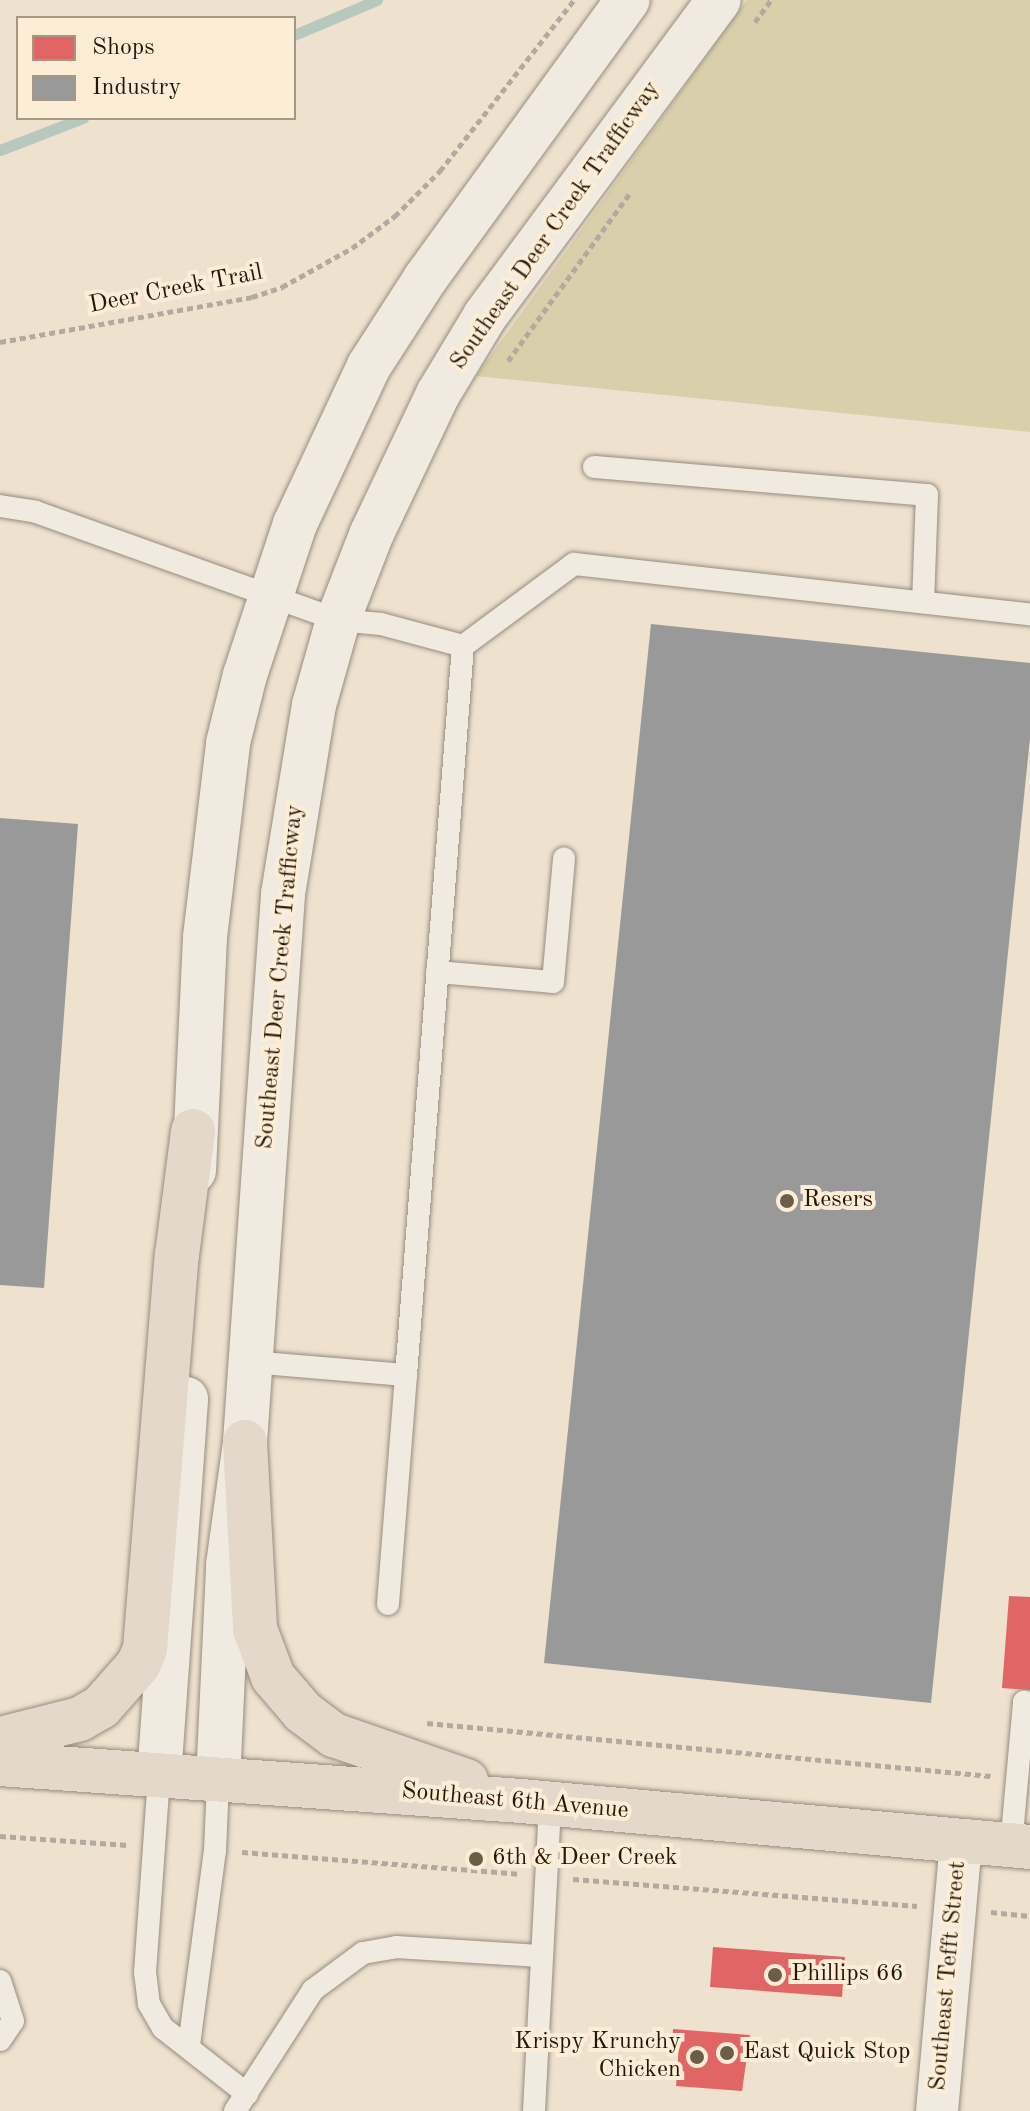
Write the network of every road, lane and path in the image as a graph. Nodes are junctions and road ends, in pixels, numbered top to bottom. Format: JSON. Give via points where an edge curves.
{"nodes":[{"id":1,"x":574,"y":0,"type":"edge"},
{"id":2,"x":628,"y":0,"type":"edge"},
{"id":3,"x":719,"y":0,"type":"edge"},
{"id":4,"x":771,"y":0,"type":"edge"},
{"id":5,"x":747,"y":33,"type":"dead end"},
{"id":6,"x":637,"y":183,"type":"dead end"},
{"id":7,"x":0,"y":342,"type":"edge"},
{"id":8,"x":500,"y":372,"type":"dead end"},
{"id":9,"x":594,"y":467,"type":"dead end"},
{"id":10,"x":0,"y":506,"type":"edge"},
{"id":11,"x":269,"y":596,"type":"junction"},
{"id":12,"x":923,"y":602,"type":"junction"},
{"id":13,"x":1030,"y":614,"type":"edge"},
{"id":14,"x":338,"y":620,"type":"junction"},
{"id":15,"x":463,"y":646,"type":"junction"},
{"id":16,"x":564,"y":858,"type":"dead end"},
{"id":17,"x":437,"y":972,"type":"junction"},
{"id":18,"x":193,"y":1131,"type":"junction"},
{"id":19,"x":250,"y":1362,"type":"junction"},
{"id":20,"x":406,"y":1375,"type":"junction"},
{"id":21,"x":245,"y":1442,"type":"junction"},
{"id":22,"x":388,"y":1604,"type":"dead end"},
{"id":23,"x":1030,"y":1703,"type":"edge"},
{"id":24,"x":410,"y":1722,"type":"dead end"},
{"id":25,"x":0,"y":1739,"type":"edge"},
{"id":26,"x":0,"y":1764,"type":"edge"},
{"id":27,"x":1022,"y":1768,"type":"edge"},
{"id":28,"x":159,"y":1777,"type":"junction"},
{"id":29,"x":218,"y":1781,"type":"junction"},
{"id":30,"x":536,"y":1802,"type":"junction"},
{"id":31,"x":961,"y":1842,"type":"junction"},
{"id":32,"x":1021,"y":1846,"type":"edge"},
{"id":33,"x":540,"y":1956,"type":"junction"},
{"id":34,"x":0,"y":1981,"type":"edge"},
{"id":35,"x":0,"y":2040,"type":"edge"},
{"id":36,"x":189,"y":2045,"type":"junction"},
{"id":37,"x":241,"y":2103,"type":"edge"},
{"id":38,"x":534,"y":2111,"type":"edge"},
{"id":39,"x":937,"y":2111,"type":"edge"}],
"edges":[{"from":1,"to":7,"type":"path","name":"Deer Creek Trail","via":[[440,171],[395,216],[352,248],[282,287],[252,297]]},
{"from":2,"to":11,"type":"street","via":[[425,279],[369,366],[295,524]]},
{"from":3,"to":14,"type":"street","name":"Southeast Deer Creek Trafficway","via":[[485,316],[402,462]]},
{"from":4,"to":5,"type":"path"},
{"from":6,"to":8,"type":"path"},
{"from":9,"to":12,"type":"lane","via":[[927,495]]},
{"from":10,"to":11,"type":"lane","via":[[36,512]]},
{"from":11,"to":14,"type":"lane"},
{"from":11,"to":18,"type":"street","via":[[231,729],[220,797]]},
{"from":12,"to":13,"type":"lane"},
{"from":12,"to":15,"type":"lane","via":[[574,564]]},
{"from":14,"to":15,"type":"lane","via":[[381,624]]},
{"from":14,"to":19,"type":"street","name":"Southeast Deer Creek Trafficway","via":[[300,772],[283,894]]},
{"from":15,"to":17,"type":"lane"},
{"from":16,"to":17,"type":"lane","via":[[553,982]]},
{"from":17,"to":20,"type":"lane"},
{"from":18,"to":25,"type":"main road","via":[[177,1255],[145,1649],[138,1665],[101,1707],[80,1719]]},
{"from":18,"to":28,"type":"street","via":[[196,1252]]},
{"from":19,"to":20,"type":"lane"},
{"from":19,"to":21,"type":"street","name":"Southeast Deer Creek Trafficway"},
{"from":20,"to":22,"type":"lane"},
{"from":21,"to":29,"type":"street","name":"Southeast Deer Creek Trafficway","via":[[228,1565]]},
{"from":21,"to":30,"type":"main road","via":[[255,1629],[283,1690],[334,1735]]},
{"from":23,"to":27,"type":"lane","via":[[1024,1702]]},
{"from":24,"to":27,"type":"path"},
{"from":26,"to":28,"type":"main road","name":"Southeast 6th Avenue"},
{"from":27,"to":32,"type":"lane"},
{"from":28,"to":29,"type":"main road","name":"Southeast 6th Avenue"},
{"from":28,"to":36,"type":"lane","via":[[145,1972],[149,2004],[163,2028]]},
{"from":29,"to":30,"type":"main road","name":"Southeast 6th Avenue"},
{"from":29,"to":36,"type":"lane","via":[[215,1851]]},
{"from":30,"to":31,"type":"main road","name":"Southeast 6th Avenue"},
{"from":30,"to":33,"type":"lane"},
{"from":31,"to":32,"type":"main road","name":"Southeast 6th Avenue"},
{"from":31,"to":39,"type":"street","name":"Southeast Tefft Street"},
{"from":33,"to":37,"type":"lane","via":[[396,1947],[363,1953],[313,1990]]},
{"from":33,"to":38,"type":"lane"},
{"from":34,"to":35,"type":"lane","via":[[13,2021]]},
{"from":36,"to":37,"type":"lane"}]}
